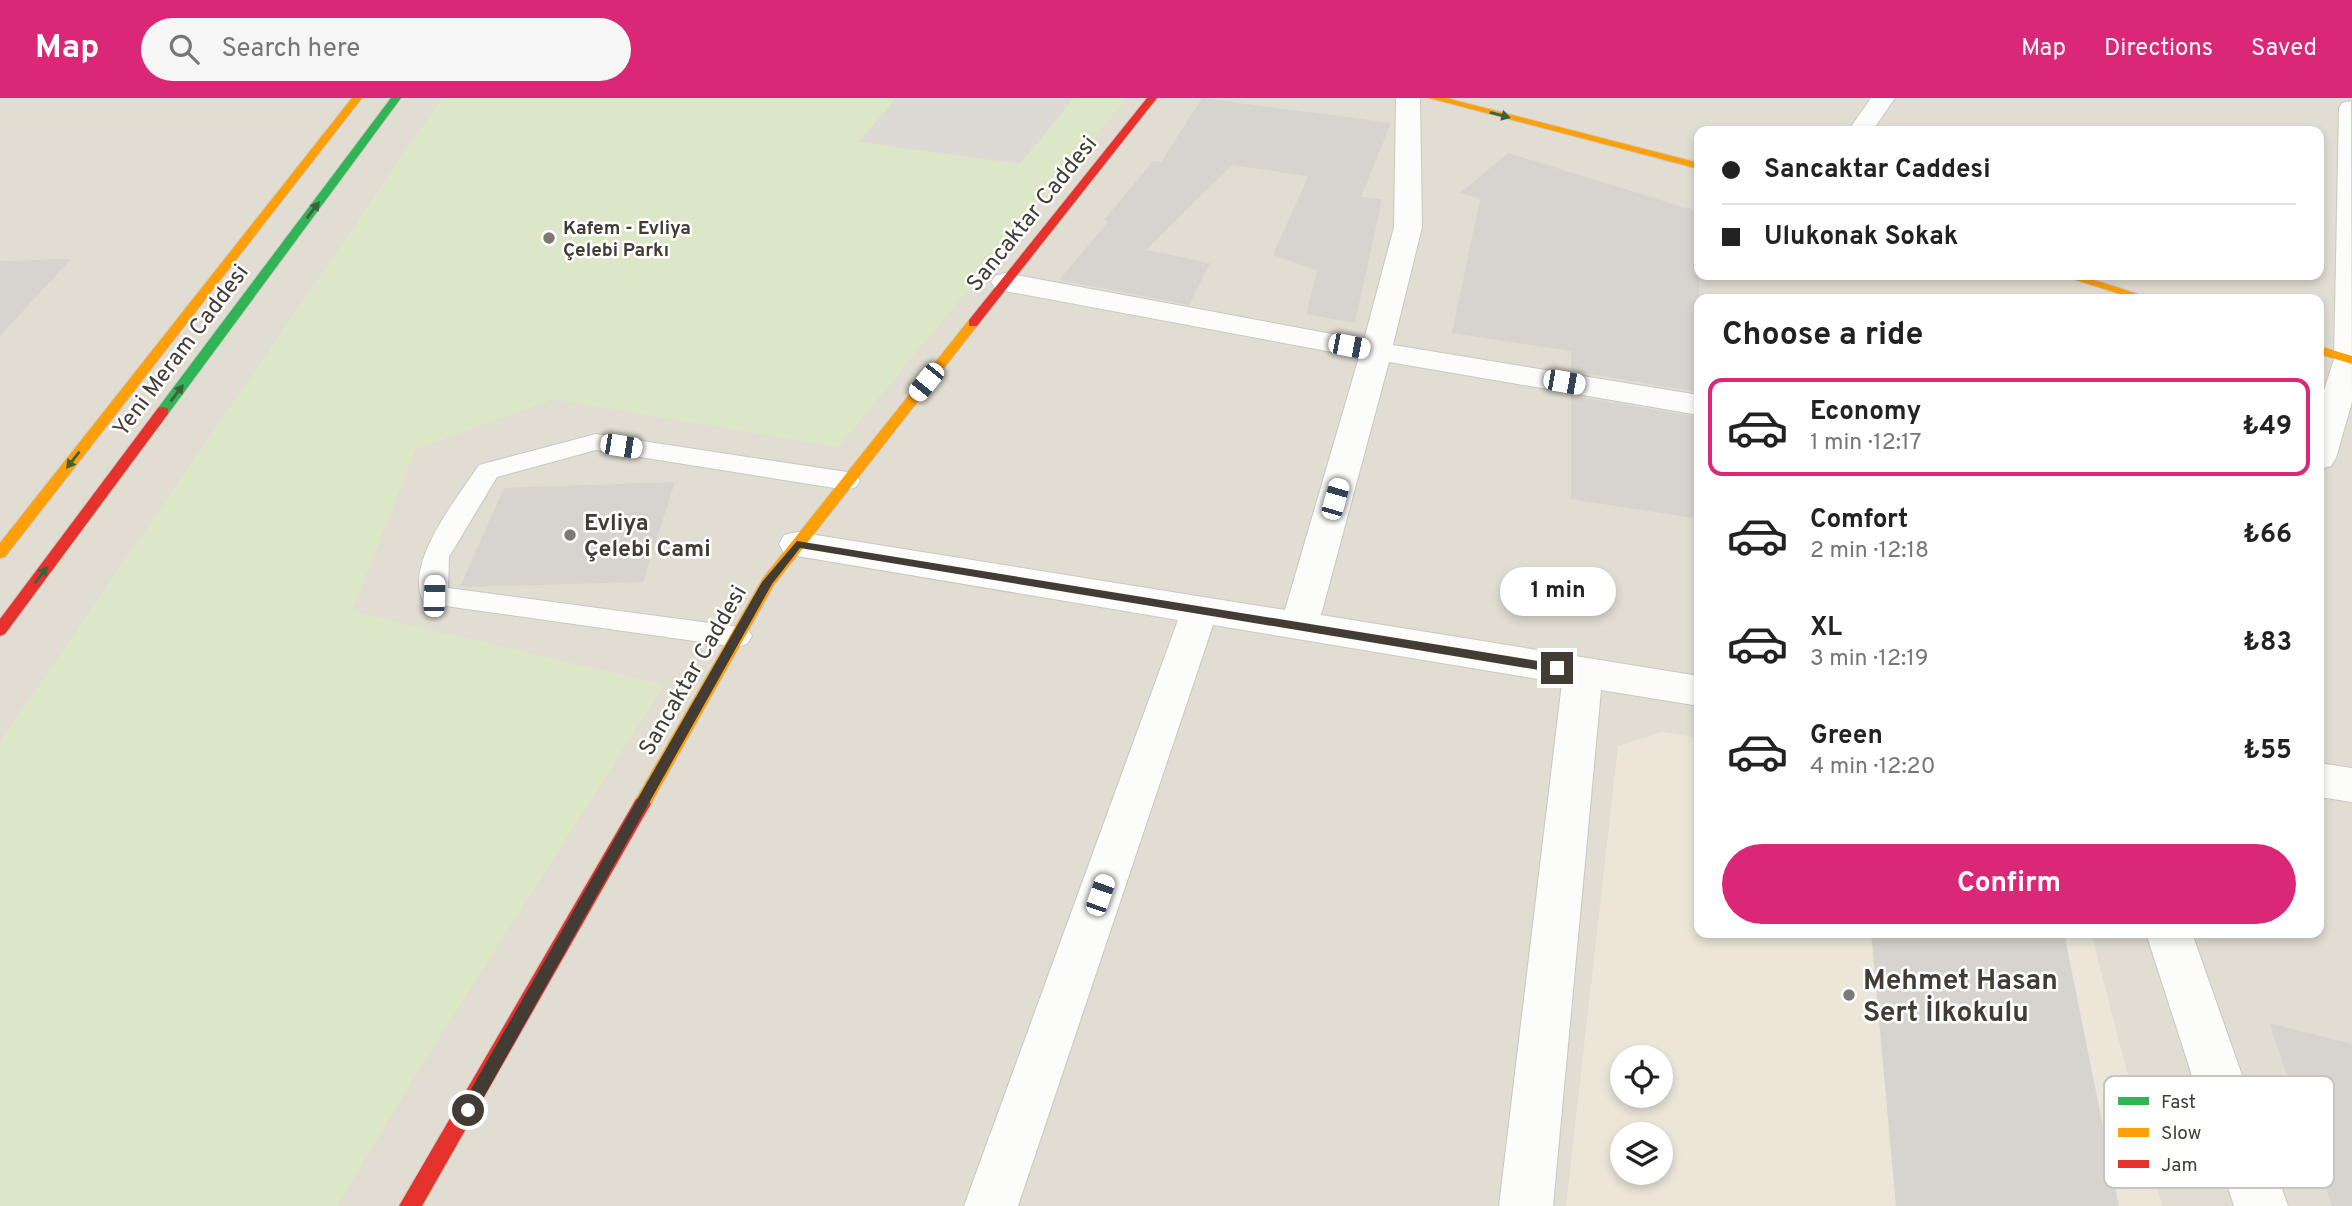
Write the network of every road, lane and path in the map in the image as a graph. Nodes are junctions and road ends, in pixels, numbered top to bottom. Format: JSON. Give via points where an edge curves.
{"nodes":[{"id":1,"x":357,"y":98,"type":"edge"},
{"id":2,"x":396,"y":98,"type":"edge"},
{"id":3,"x":1152,"y":98,"type":"edge"},
{"id":4,"x":1408,"y":98,"type":"edge"},
{"id":5,"x":1434,"y":98,"type":"edge"},
{"id":6,"x":1883,"y":98,"type":"edge"},
{"id":7,"x":2337,"y":98,"type":"edge"},
{"id":8,"x":1541,"y":108,"type":"dead end"},
{"id":9,"x":2352,"y":108,"type":"edge"},
{"id":10,"x":1863,"y":126,"type":"edge"},
{"id":11,"x":1608,"y":139,"type":"junction"},
{"id":12,"x":1694,"y":165,"type":"edge"},
{"id":13,"x":2083,"y":280,"type":"edge"},
{"id":14,"x":1005,"y":282,"type":"junction"},
{"id":15,"x":2131,"y":294,"type":"edge"},
{"id":16,"x":1376,"y":351,"type":"junction"},
{"id":17,"x":2324,"y":351,"type":"edge"},
{"id":18,"x":2351,"y":359,"type":"edge"},
{"id":19,"x":1694,"y":404,"type":"edge"},
{"id":20,"x":2324,"y":443,"type":"edge"},
{"id":21,"x":847,"y":481,"type":"junction"},
{"id":22,"x":797,"y":544,"type":"junction"},
{"id":23,"x":0,"y":553,"type":"edge"},
{"id":24,"x":1200,"y":610,"type":"junction"},
{"id":25,"x":1299,"y":626,"type":"junction"},
{"id":26,"x":0,"y":630,"type":"edge"},
{"id":27,"x":737,"y":636,"type":"junction"},
{"id":28,"x":1583,"y":673,"type":"junction"},
{"id":29,"x":1694,"y":690,"type":"edge"},
{"id":30,"x":2324,"y":781,"type":"edge"},
{"id":31,"x":2352,"y":785,"type":"edge"},
{"id":32,"x":2171,"y":938,"type":"edge"},
{"id":33,"x":2217,"y":1076,"type":"edge"},
{"id":34,"x":2255,"y":1188,"type":"edge"},
{"id":35,"x":410,"y":1206,"type":"edge"},
{"id":36,"x":991,"y":1206,"type":"edge"},
{"id":37,"x":1526,"y":1206,"type":"edge"},
{"id":38,"x":2261,"y":1206,"type":"edge"}],
"edges":[{"from":1,"to":23,"type":"street","name":"Yeni Meram Caddesi","one_way":true},
{"from":26,"to":2,"type":"street","name":"Yeni Meram Caddesi","one_way":true},
{"from":3,"to":14,"type":"street","name":"Sancaktar Caddesi"},
{"from":4,"to":16,"type":"street","via":[[1408,227]]},
{"from":5,"to":11,"type":"street","one_way":true},
{"from":6,"to":10,"type":"street"},
{"from":7,"to":9,"type":"street"},
{"from":8,"to":11,"type":"street"},
{"from":9,"to":18,"type":"street"},
{"from":11,"to":12,"type":"street"},
{"from":13,"to":15,"type":"street"},
{"from":14,"to":16,"type":"street"},
{"from":14,"to":21,"type":"street","name":"Sancaktar Caddesi"},
{"from":16,"to":19,"type":"street"},
{"from":16,"to":25,"type":"street"},
{"from":17,"to":18,"type":"street"},
{"from":18,"to":20,"type":"street"},
{"from":21,"to":22,"type":"street","name":"Sancaktar Caddesi"},
{"from":21,"to":27,"type":"lane","via":[[596,442],[488,471],[435,557],[434,596]]},
{"from":22,"to":24,"type":"street"},
{"from":22,"to":27,"type":"street","name":"Sancaktar Caddesi","via":[[768,582]]},
{"from":24,"to":25,"type":"street"},
{"from":24,"to":36,"type":"street"},
{"from":25,"to":28,"type":"street"},
{"from":27,"to":35,"type":"street","name":"Sancaktar Caddesi"},
{"from":28,"to":29,"type":"street"},
{"from":28,"to":37,"type":"street"},
{"from":30,"to":31,"type":"street"},
{"from":32,"to":33,"type":"street"},
{"from":34,"to":38,"type":"street"}]}
